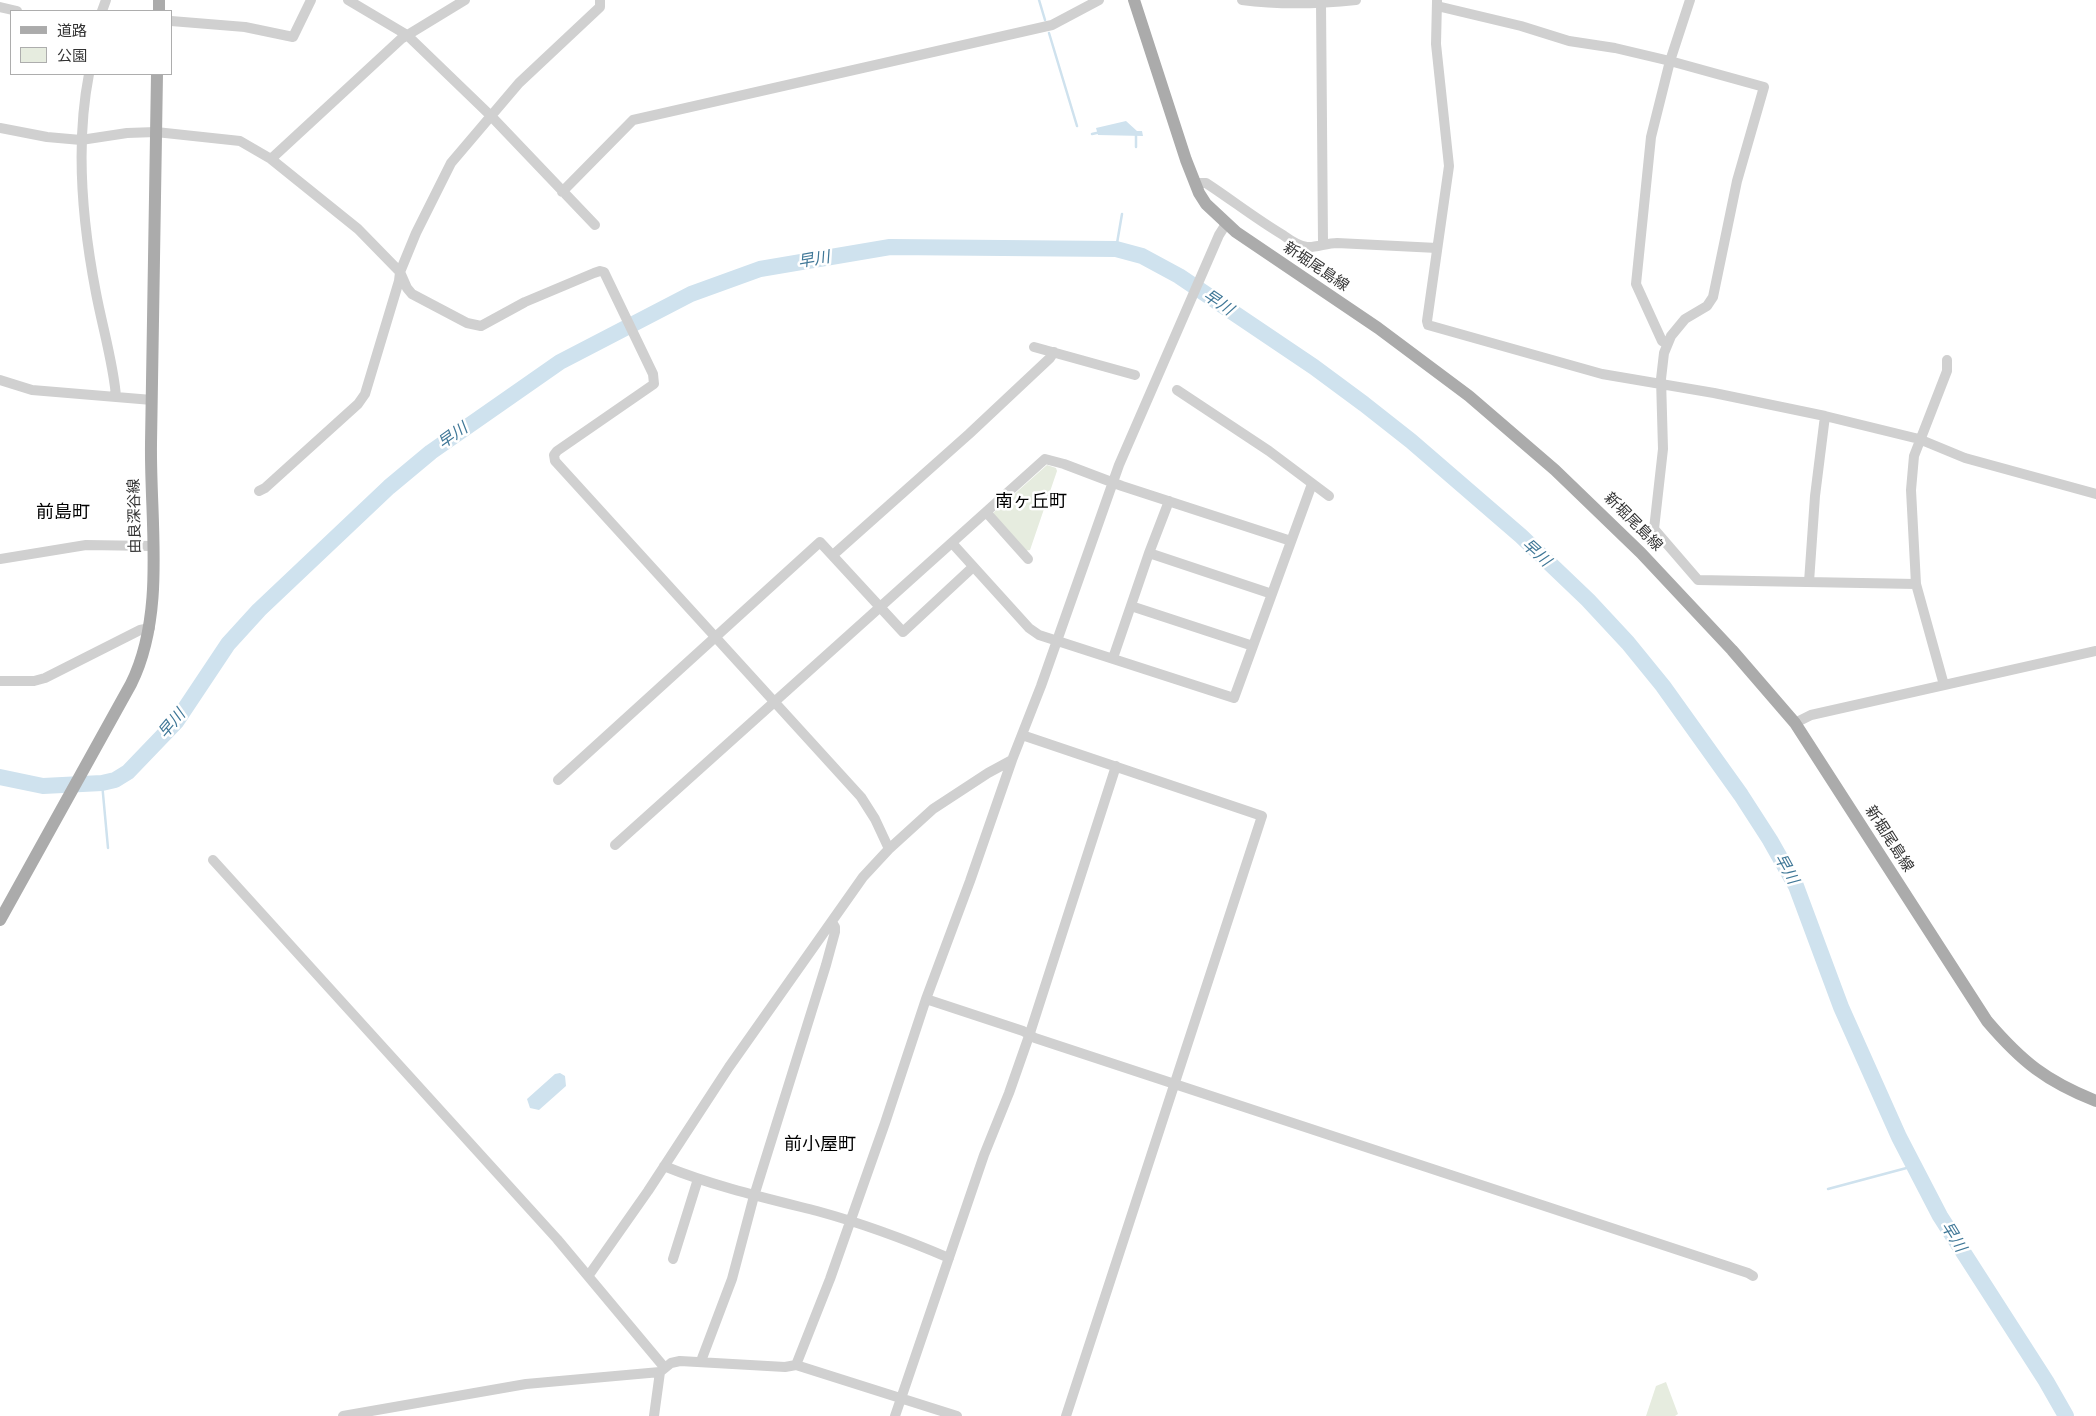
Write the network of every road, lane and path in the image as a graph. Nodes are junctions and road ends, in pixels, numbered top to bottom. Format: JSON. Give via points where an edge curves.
{"nodes":[{"id":1,"x":311,"y":0,"type":"edge"},
{"id":2,"x":348,"y":0,"type":"edge"},
{"id":3,"x":465,"y":0,"type":"edge"},
{"id":4,"x":600,"y":0,"type":"edge"},
{"id":5,"x":1099,"y":0,"type":"edge"},
{"id":6,"x":1134,"y":0,"type":"edge"},
{"id":7,"x":1242,"y":0,"type":"edge"},
{"id":8,"x":1355,"y":0,"type":"edge"},
{"id":9,"x":1690,"y":0,"type":"edge"},
{"id":10,"x":1437,"y":3,"type":"edge"},
{"id":11,"x":1321,"y":4,"type":"junction"},
{"id":12,"x":172,"y":21,"type":"edge"},
{"id":13,"x":407,"y":35,"type":"junction"},
{"id":14,"x":1670,"y":61,"type":"junction"},
{"id":15,"x":89,"y":75,"type":"edge"},
{"id":16,"x":157,"y":75,"type":"edge"},
{"id":17,"x":491,"y":116,"type":"junction"},
{"id":18,"x":0,"y":128,"type":"edge"},
{"id":19,"x":156,"y":132,"type":"junction"},
{"id":20,"x":81,"y":140,"type":"junction"},
{"id":21,"x":271,"y":158,"type":"junction"},
{"id":22,"x":1195,"y":184,"type":"junction"},
{"id":23,"x":562,"y":192,"type":"junction"},
{"id":24,"x":1226,"y":224,"type":"junction"},
{"id":25,"x":595,"y":225,"type":"dead end"},
{"id":26,"x":1323,"y":243,"type":"junction"},
{"id":27,"x":1437,"y":248,"type":"junction"},
{"id":28,"x":400,"y":272,"type":"junction"},
{"id":29,"x":1667,"y":344,"type":"junction"},
{"id":30,"x":1034,"y":346,"type":"dead end"},
{"id":31,"x":1054,"y":352,"type":"junction"},
{"id":32,"x":1947,"y":360,"type":"dead end"},
{"id":33,"x":1135,"y":375,"type":"dead end"},
{"id":34,"x":0,"y":380,"type":"edge"},
{"id":35,"x":1662,"y":384,"type":"junction"},
{"id":36,"x":1176,"y":390,"type":"dead end"},
{"id":37,"x":116,"y":397,"type":"junction"},
{"id":38,"x":152,"y":400,"type":"junction"},
{"id":39,"x":1825,"y":416,"type":"junction"},
{"id":40,"x":1919,"y":439,"type":"junction"},
{"id":41,"x":1114,"y":482,"type":"junction"},
{"id":42,"x":1312,"y":484,"type":"junction"},
{"id":43,"x":259,"y":492,"type":"dead end"},
{"id":44,"x":2096,"y":494,"type":"edge"},
{"id":45,"x":1329,"y":496,"type":"dead end"},
{"id":46,"x":1169,"y":501,"type":"junction"},
{"id":47,"x":986,"y":512,"type":"junction"},
{"id":48,"x":1291,"y":541,"type":"junction"},
{"id":49,"x":952,"y":543,"type":"junction"},
{"id":50,"x":152,"y":546,"type":"junction"},
{"id":51,"x":1149,"y":553,"type":"junction"},
{"id":52,"x":833,"y":555,"type":"junction"},
{"id":53,"x":0,"y":559,"type":"edge"},
{"id":54,"x":1028,"y":559,"type":"dead end"},
{"id":55,"x":974,"y":566,"type":"junction"},
{"id":56,"x":1809,"y":582,"type":"junction"},
{"id":57,"x":1916,"y":584,"type":"junction"},
{"id":58,"x":1272,"y":594,"type":"junction"},
{"id":59,"x":1131,"y":606,"type":"junction"},
{"id":60,"x":880,"y":608,"type":"junction"},
{"id":61,"x":150,"y":628,"type":"junction"},
{"id":62,"x":716,"y":637,"type":"junction"},
{"id":63,"x":1056,"y":640,"type":"junction"},
{"id":64,"x":1253,"y":646,"type":"junction"},
{"id":65,"x":2096,"y":651,"type":"edge"},
{"id":66,"x":1113,"y":658,"type":"junction"},
{"id":67,"x":0,"y":681,"type":"edge"},
{"id":68,"x":1944,"y":685,"type":"junction"},
{"id":69,"x":774,"y":704,"type":"junction"},
{"id":70,"x":1795,"y":723,"type":"junction"},
{"id":71,"x":1022,"y":735,"type":"junction"},
{"id":72,"x":1012,"y":760,"type":"junction"},
{"id":73,"x":1116,"y":766,"type":"junction"},
{"id":74,"x":558,"y":780,"type":"dead end"},
{"id":75,"x":615,"y":845,"type":"dead end"},
{"id":76,"x":889,"y":848,"type":"junction"},
{"id":77,"x":213,"y":860,"type":"dead end"},
{"id":78,"x":0,"y":920,"type":"edge"},
{"id":79,"x":832,"y":922,"type":"junction"},
{"id":80,"x":926,"y":999,"type":"junction"},
{"id":81,"x":1028,"y":1036,"type":"junction"},
{"id":82,"x":1176,"y":1084,"type":"junction"},
{"id":83,"x":2096,"y":1101,"type":"edge"},
{"id":84,"x":664,"y":1166,"type":"junction"},
{"id":85,"x":698,"y":1179,"type":"junction"},
{"id":86,"x":754,"y":1196,"type":"junction"},
{"id":87,"x":850,"y":1221,"type":"junction"},
{"id":88,"x":949,"y":1258,"type":"junction"},
{"id":89,"x":673,"y":1260,"type":"dead end"},
{"id":90,"x":589,"y":1275,"type":"junction"},
{"id":91,"x":1753,"y":1276,"type":"dead end"},
{"id":92,"x":701,"y":1361,"type":"junction"},
{"id":93,"x":796,"y":1365,"type":"junction"},
{"id":94,"x":662,"y":1369,"type":"junction"},
{"id":95,"x":901,"y":1398,"type":"junction"},
{"id":96,"x":342,"y":1416,"type":"edge"},
{"id":97,"x":654,"y":1416,"type":"edge"},
{"id":98,"x":895,"y":1416,"type":"edge"},
{"id":99,"x":957,"y":1416,"type":"edge"},
{"id":100,"x":1066,"y":1416,"type":"edge"}],
"edges":[{"from":1,"to":12,"type":"street","via":[[293,37],[254,28]]},
{"from":2,"to":13,"type":"street"},
{"from":3,"to":13,"type":"street"},
{"from":4,"to":17,"type":"street","via":[[600,7],[519,83]]},
{"from":5,"to":23,"type":"street","via":[[1052,25],[633,120]]},
{"from":6,"to":22,"type":"main road","name":"新堀尾島線"},
{"from":7,"to":11,"type":"street"},
{"from":8,"to":11,"type":"street"},
{"from":9,"to":14,"type":"street"},
{"from":10,"to":14,"type":"street","via":[[1569,41]]},
{"from":10,"to":27,"type":"street","via":[[1436,44],[1450,166]]},
{"from":11,"to":26,"type":"street"},
{"from":13,"to":17,"type":"street"},
{"from":13,"to":21,"type":"street"},
{"from":14,"to":29,"type":"street","via":[[1651,137],[1636,284],[1662,341]]},
{"from":14,"to":29,"type":"street","via":[[1764,87],[1737,181],[1713,297],[1707,306],[1685,319]]},
{"from":15,"to":20,"type":"street"},
{"from":16,"to":19,"type":"main road","name":"由良深谷線"},
{"from":17,"to":23,"type":"street"},
{"from":17,"to":28,"type":"street","via":[[451,163]]},
{"from":18,"to":20,"type":"street","via":[[48,138]]},
{"from":19,"to":20,"type":"street"},
{"from":19,"to":21,"type":"street","via":[[240,141]]},
{"from":19,"to":38,"type":"main road","name":"由良深谷線"},
{"from":20,"to":37,"type":"street","via":[[90,258]]},
{"from":21,"to":28,"type":"street","via":[[358,228]]},
{"from":22,"to":24,"type":"main road","name":"新堀尾島線","via":[[1206,204]]},
{"from":22,"to":26,"type":"street","via":[[1206,183],[1299,245],[1314,247]]},
{"from":23,"to":25,"type":"street"},
{"from":24,"to":41,"type":"street"},
{"from":24,"to":70,"type":"main road","name":"新堀尾島線","via":[[1424,362],[1555,470],[1641,553]]},
{"from":26,"to":27,"type":"street"},
{"from":27,"to":35,"type":"street","via":[[1427,321],[1432,327],[1602,374]]},
{"from":28,"to":43,"type":"street","via":[[365,394],[358,404]]},
{"from":28,"to":62,"type":"street","via":[[412,294],[467,323],[481,326],[525,302],[594,273],[604,272],[653,374],[654,384],[557,451],[555,461]]},
{"from":29,"to":35,"type":"street"},
{"from":30,"to":31,"type":"street"},
{"from":31,"to":33,"type":"street"},
{"from":31,"to":52,"type":"street"},
{"from":32,"to":40,"type":"street","via":[[1946,371]]},
{"from":34,"to":37,"type":"street","via":[[32,390]]},
{"from":35,"to":39,"type":"street"},
{"from":35,"to":56,"type":"street","via":[[1663,449],[1654,529],[1698,580]]},
{"from":36,"to":42,"type":"street","via":[[1269,451]]},
{"from":37,"to":38,"type":"street"},
{"from":38,"to":50,"type":"main road","name":"由良深谷線"},
{"from":39,"to":40,"type":"street"},
{"from":39,"to":56,"type":"street"},
{"from":40,"to":44,"type":"street","via":[[1965,458]]},
{"from":40,"to":57,"type":"street","via":[[1911,490]]},
{"from":41,"to":46,"type":"street"},
{"from":41,"to":47,"type":"street","via":[[1045,460]]},
{"from":41,"to":63,"type":"street"},
{"from":42,"to":45,"type":"street"},
{"from":42,"to":48,"type":"street"},
{"from":46,"to":48,"type":"street"},
{"from":46,"to":51,"type":"street"},
{"from":47,"to":49,"type":"street"},
{"from":47,"to":54,"type":"street"},
{"from":48,"to":58,"type":"street"},
{"from":49,"to":55,"type":"street"},
{"from":49,"to":60,"type":"street"},
{"from":50,"to":53,"type":"street","via":[[86,545]]},
{"from":50,"to":61,"type":"main road","name":"由良深谷線"},
{"from":51,"to":58,"type":"street"},
{"from":51,"to":59,"type":"street"},
{"from":52,"to":60,"type":"street"},
{"from":52,"to":62,"type":"street","via":[[820,542]]},
{"from":55,"to":60,"type":"street","via":[[903,632]]},
{"from":55,"to":63,"type":"street","via":[[1029,628]]},
{"from":56,"to":57,"type":"street"},
{"from":57,"to":68,"type":"street"},
{"from":58,"to":64,"type":"street"},
{"from":59,"to":64,"type":"street"},
{"from":59,"to":66,"type":"street"},
{"from":60,"to":69,"type":"street"},
{"from":61,"to":67,"type":"street","via":[[45,678]]},
{"from":61,"to":78,"type":"main road","name":"由良深谷線","via":[[137,672]]},
{"from":62,"to":69,"type":"street"},
{"from":62,"to":74,"type":"street"},
{"from":63,"to":66,"type":"street"},
{"from":63,"to":71,"type":"street"},
{"from":64,"to":66,"type":"street","via":[[1234,698]]},
{"from":65,"to":68,"type":"street"},
{"from":68,"to":70,"type":"street","via":[[1812,715]]},
{"from":69,"to":75,"type":"street"},
{"from":69,"to":76,"type":"street","via":[[861,798]]},
{"from":70,"to":83,"type":"main road","name":"新堀尾島線","via":[[1986,1021],[2034,1069],[2064,1088]]},
{"from":71,"to":72,"type":"street"},
{"from":71,"to":73,"type":"street"},
{"from":72,"to":76,"type":"street","via":[[933,809]]},
{"from":72,"to":80,"type":"street"},
{"from":73,"to":81,"type":"street"},
{"from":73,"to":82,"type":"street","via":[[1262,816]]},
{"from":76,"to":79,"type":"street","via":[[863,877]]},
{"from":77,"to":90,"type":"street"},
{"from":79,"to":84,"type":"street","via":[[729,1067]]},
{"from":79,"to":86,"type":"street","via":[[835,932],[828,957]]},
{"from":80,"to":81,"type":"street"},
{"from":80,"to":87,"type":"street"},
{"from":81,"to":82,"type":"street"},
{"from":81,"to":88,"type":"street"},
{"from":82,"to":91,"type":"street"},
{"from":82,"to":100,"type":"street"},
{"from":84,"to":85,"type":"street"},
{"from":84,"to":90,"type":"street"},
{"from":85,"to":86,"type":"street"},
{"from":85,"to":89,"type":"street"},
{"from":86,"to":87,"type":"street"},
{"from":86,"to":92,"type":"street","via":[[732,1279]]},
{"from":87,"to":88,"type":"street"},
{"from":87,"to":93,"type":"street"},
{"from":88,"to":95,"type":"street"},
{"from":90,"to":94,"type":"street"},
{"from":92,"to":93,"type":"street","via":[[785,1368]]},
{"from":92,"to":94,"type":"street","via":[[680,1361]]},
{"from":93,"to":95,"type":"street"},
{"from":94,"to":96,"type":"street","via":[[526,1384]]},
{"from":94,"to":97,"type":"street"},
{"from":95,"to":98,"type":"street"},
{"from":95,"to":99,"type":"street"}]}
